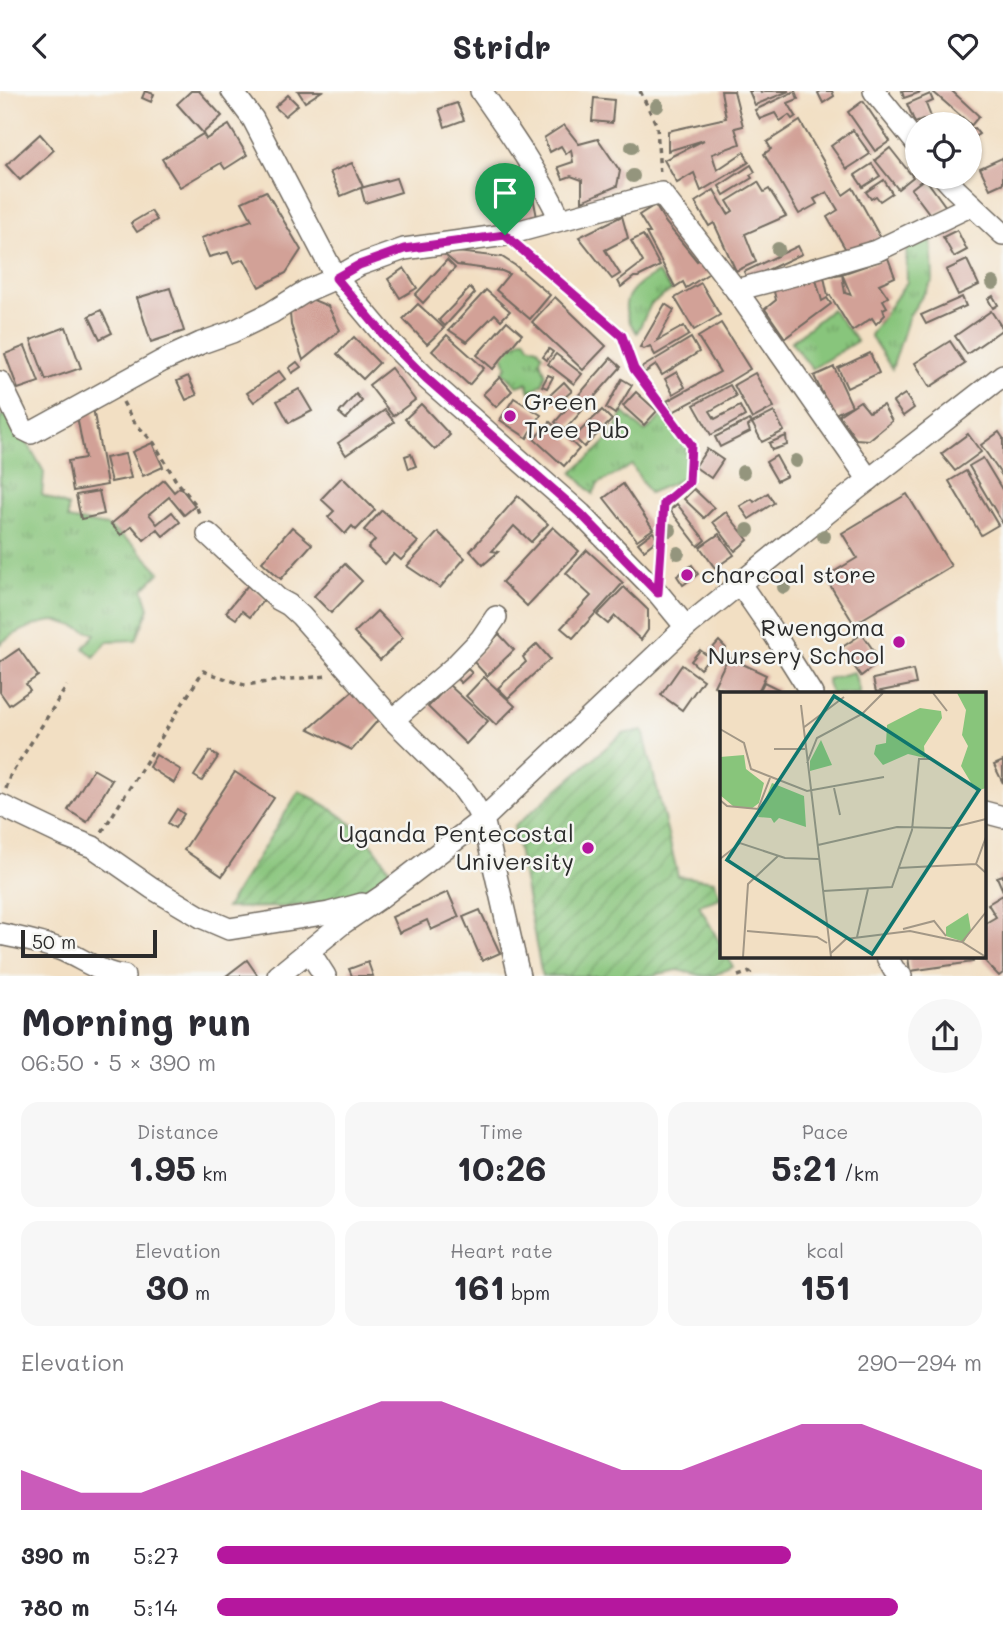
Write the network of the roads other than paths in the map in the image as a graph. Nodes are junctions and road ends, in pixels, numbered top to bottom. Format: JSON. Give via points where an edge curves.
{"nodes":[{"id":1,"x":232,"y":91,"type":"edge"},
{"id":2,"x":481,"y":91,"type":"edge"},
{"id":3,"x":874,"y":91,"type":"edge"},
{"id":4,"x":905,"y":128,"type":"edge"},
{"id":5,"x":956,"y":189,"type":"edge"},
{"id":6,"x":972,"y":205,"type":"junction"},
{"id":7,"x":560,"y":219,"type":"junction"},
{"id":8,"x":1003,"y":234,"type":"edge"},
{"id":9,"x":336,"y":278,"type":"junction"},
{"id":10,"x":736,"y":290,"type":"junction"},
{"id":11,"x":1003,"y":375,"type":"edge"},
{"id":12,"x":0,"y":381,"type":"edge"},
{"id":13,"x":869,"y":480,"type":"junction"},
{"id":14,"x":208,"y":534,"type":"road end"},
{"id":15,"x":740,"y":584,"type":"junction"},
{"id":16,"x":496,"y":617,"type":"dead end"},
{"id":17,"x":685,"y":627,"type":"junction"},
{"id":18,"x":811,"y":692,"type":"edge"},
{"id":19,"x":393,"y":720,"type":"junction"},
{"id":20,"x":2,"y":799,"type":"edge"},
{"id":21,"x":986,"y":813,"type":"edge"},
{"id":22,"x":1003,"y":817,"type":"edge"},
{"id":23,"x":483,"y":819,"type":"junction"},
{"id":24,"x":381,"y":897,"type":"junction"},
{"id":25,"x":0,"y":934,"type":"edge"},
{"id":26,"x":309,"y":951,"type":"junction"},
{"id":27,"x":888,"y":958,"type":"edge"},
{"id":28,"x":124,"y":976,"type":"edge"},
{"id":29,"x":278,"y":976,"type":"edge"},
{"id":30,"x":325,"y":976,"type":"edge"},
{"id":31,"x":519,"y":976,"type":"edge"},
{"id":32,"x":901,"y":976,"type":"edge"}],
"edges":[{"from":1,"to":9,"type":"street","via":[[253,119]]},
{"from":2,"to":7,"type":"street"},
{"from":3,"to":4,"type":"street"},
{"from":5,"to":6,"type":"street"},
{"from":6,"to":8,"type":"street"},
{"from":6,"to":10,"type":"street","via":[[876,251]]},
{"from":7,"to":9,"type":"street","via":[[505,235],[404,249]]},
{"from":7,"to":10,"type":"street","via":[[661,193]]},
{"from":9,"to":12,"type":"street","via":[[232,332],[191,347],[32,433],[23,429]]},
{"from":9,"to":17,"type":"street","via":[[388,340],[581,514]]},
{"from":10,"to":13,"type":"street"},
{"from":11,"to":13,"type":"street"},
{"from":13,"to":15,"type":"street"},
{"from":14,"to":19,"type":"street","via":[[301,616]]},
{"from":15,"to":17,"type":"street"},
{"from":15,"to":18,"type":"street"},
{"from":16,"to":19,"type":"street","via":[[454,667]]},
{"from":17,"to":23,"type":"street"},
{"from":19,"to":23,"type":"street","via":[[464,790]]},
{"from":20,"to":24,"type":"street","via":[[93,847],[152,888],[229,929],[329,913]]},
{"from":21,"to":22,"type":"street"},
{"from":23,"to":24,"type":"street"},
{"from":23,"to":31,"type":"street"},
{"from":24,"to":26,"type":"street"},
{"from":25,"to":28,"type":"street","via":[[58,948]]},
{"from":26,"to":29,"type":"street"},
{"from":26,"to":30,"type":"street"},
{"from":27,"to":32,"type":"street"}]}
